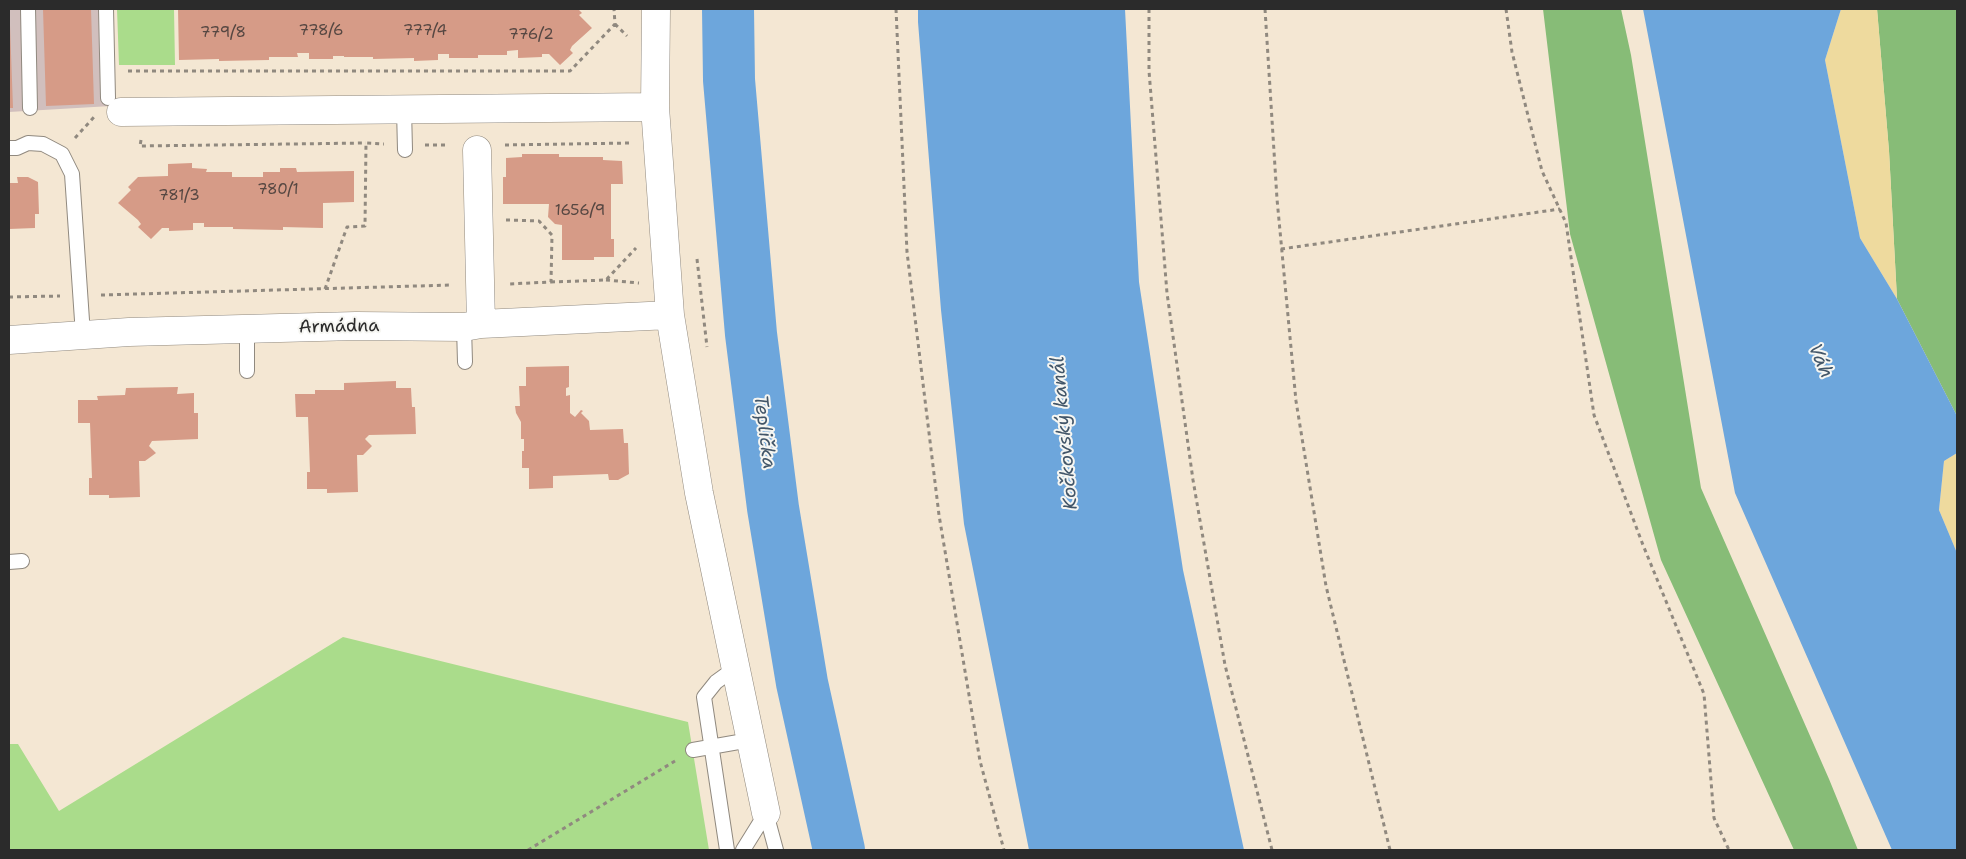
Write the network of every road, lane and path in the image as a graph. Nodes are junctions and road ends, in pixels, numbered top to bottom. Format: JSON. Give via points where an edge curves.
{"nodes":[{"id":1,"x":28,"y":9,"type":"edge"},
{"id":2,"x":106,"y":9,"type":"edge"},
{"id":3,"x":614,"y":9,"type":"edge"},
{"id":4,"x":656,"y":9,"type":"edge"},
{"id":5,"x":896,"y":9,"type":"edge"},
{"id":6,"x":1149,"y":9,"type":"edge"},
{"id":7,"x":1265,"y":9,"type":"edge"},
{"id":8,"x":1506,"y":9,"type":"edge"},
{"id":9,"x":107,"y":71,"type":"junction"},
{"id":10,"x":655,"y":107,"type":"junction"},
{"id":11,"x":30,"y":108,"type":"dead end"},
{"id":12,"x":123,"y":108,"type":"junction"},
{"id":13,"x":404,"y":109,"type":"junction"},
{"id":14,"x":366,"y":144,"type":"dead end"},
{"id":15,"x":9,"y":148,"type":"edge"},
{"id":16,"x":405,"y":150,"type":"dead end"},
{"id":17,"x":477,"y":150,"type":"dead end"},
{"id":18,"x":62,"y":154,"type":"junction"},
{"id":19,"x":1560,"y":209,"type":"junction"},
{"id":20,"x":502,"y":220,"type":"dead end"},
{"id":21,"x":347,"y":227,"type":"dead end"},
{"id":22,"x":642,"y":241,"type":"dead end"},
{"id":23,"x":1282,"y":248,"type":"junction"},
{"id":24,"x":697,"y":254,"type":"dead end"},
{"id":25,"x":606,"y":280,"type":"junction"},
{"id":26,"x":551,"y":282,"type":"junction"},
{"id":27,"x":646,"y":283,"type":"dead end"},
{"id":28,"x":480,"y":284,"type":"junction"},
{"id":29,"x":325,"y":289,"type":"junction"},
{"id":30,"x":81,"y":296,"type":"junction"},
{"id":31,"x":9,"y":297,"type":"edge"},
{"id":32,"x":670,"y":315,"type":"junction"},
{"id":33,"x":473,"y":325,"type":"junction"},
{"id":34,"x":247,"y":329,"type":"junction"},
{"id":35,"x":83,"y":335,"type":"junction"},
{"id":36,"x":9,"y":340,"type":"edge"},
{"id":37,"x":707,"y":350,"type":"dead end"},
{"id":38,"x":465,"y":362,"type":"dead end"},
{"id":39,"x":247,"y":371,"type":"dead end"},
{"id":40,"x":734,"y":670,"type":"junction"},
{"id":41,"x":750,"y":740,"type":"junction"},
{"id":42,"x":712,"y":746,"type":"junction"},
{"id":43,"x":693,"y":750,"type":"joint"},
{"id":44,"x":766,"y":813,"type":"junction"},
{"id":45,"x":528,"y":850,"type":"edge"},
{"id":46,"x":727,"y":850,"type":"edge"},
{"id":47,"x":743,"y":850,"type":"edge"},
{"id":48,"x":776,"y":850,"type":"edge"},
{"id":49,"x":1004,"y":850,"type":"edge"},
{"id":50,"x":1272,"y":850,"type":"edge"},
{"id":51,"x":1390,"y":850,"type":"edge"},
{"id":52,"x":1729,"y":850,"type":"edge"}],
"edges":[{"from":1,"to":11,"type":"lane"},
{"from":2,"to":9,"type":"lane"},
{"from":3,"to":9,"type":"path","via":[[615,24],[570,71]]},
{"from":4,"to":10,"type":"street"},
{"from":5,"to":49,"type":"path","via":[[908,252],[939,515],[980,761]]},
{"from":6,"to":50,"type":"path","via":[[1149,71],[1167,293],[1193,480],[1225,665]]},
{"from":7,"to":23,"type":"path"},
{"from":8,"to":19,"type":"path","via":[[1512,52],[1542,171]]},
{"from":9,"to":12,"type":"lane"},
{"from":10,"to":13,"type":"street"},
{"from":10,"to":32,"type":"street"},
{"from":12,"to":13,"type":"street"},
{"from":12,"to":14,"type":"path","via":[[140,146]]},
{"from":12,"to":18,"type":"path","via":[[94,117]]},
{"from":13,"to":16,"type":"lane"},
{"from":15,"to":18,"type":"lane","via":[[28,143],[43,144]]},
{"from":17,"to":28,"type":"street"},
{"from":18,"to":30,"type":"lane","via":[[72,174]]},
{"from":19,"to":23,"type":"path"},
{"from":19,"to":52,"type":"path","via":[[1566,223],[1594,415],[1639,536],[1704,694],[1714,818]]},
{"from":20,"to":26,"type":"path","via":[[539,221],[552,236]]},
{"from":21,"to":29,"type":"path"},
{"from":22,"to":25,"type":"path"},
{"from":23,"to":51,"type":"path","via":[[1296,401],[1326,586]]},
{"from":24,"to":37,"type":"path"},
{"from":25,"to":26,"type":"path"},
{"from":25,"to":27,"type":"path"},
{"from":26,"to":28,"type":"path"},
{"from":28,"to":29,"type":"path"},
{"from":28,"to":33,"type":"street"},
{"from":29,"to":30,"type":"path"},
{"from":30,"to":31,"type":"path"},
{"from":30,"to":35,"type":"lane"},
{"from":32,"to":33,"type":"street","name":"Armádna"},
{"from":32,"to":40,"type":"street","via":[[699,493]]},
{"from":33,"to":34,"type":"street","name":"Armádna"},
{"from":33,"to":38,"type":"lane"},
{"from":34,"to":35,"type":"street","name":"Armádna"},
{"from":34,"to":39,"type":"lane"},
{"from":35,"to":36,"type":"street","name":"Armádna"},
{"from":40,"to":41,"type":"street"},
{"from":40,"to":42,"type":"lane","via":[[716,682],[704,697]]},
{"from":41,"to":42,"type":"lane"},
{"from":41,"to":44,"type":"street"},
{"from":42,"to":43,"type":"lane"},
{"from":42,"to":46,"type":"lane"},
{"from":43,"to":45,"type":"path"},
{"from":44,"to":47,"type":"lane"},
{"from":44,"to":48,"type":"lane"}]}
